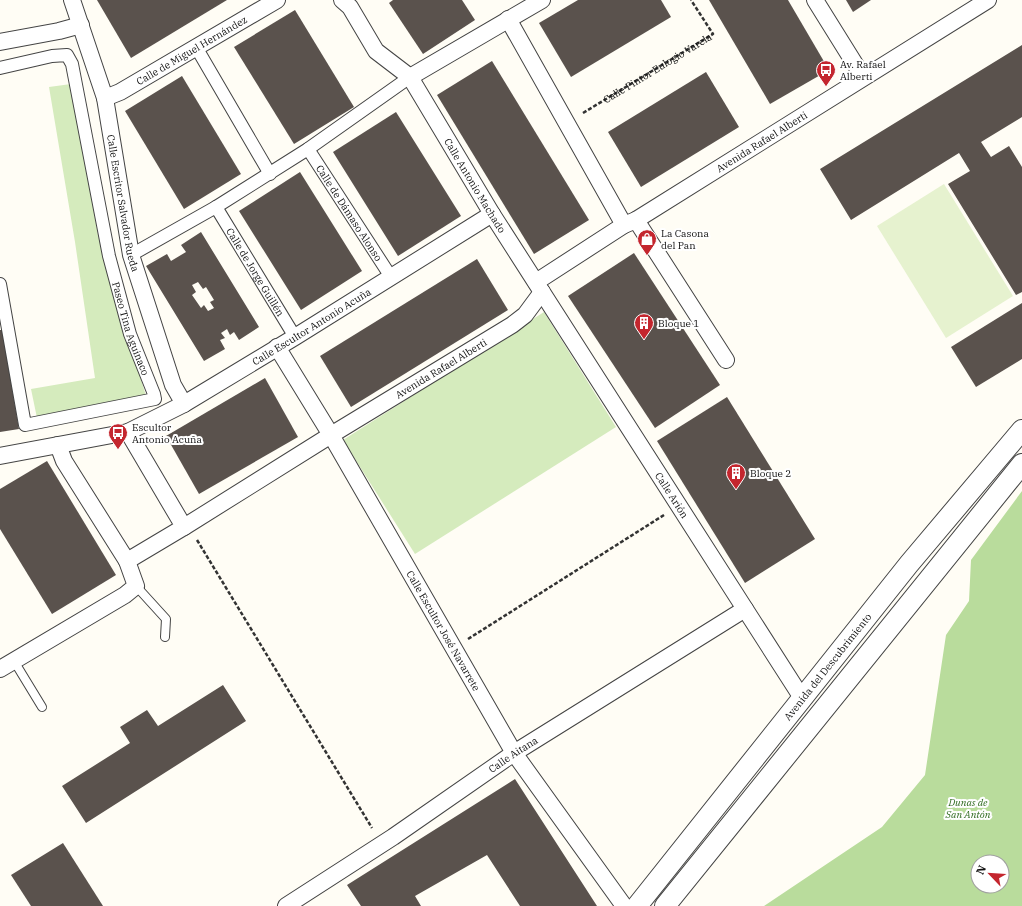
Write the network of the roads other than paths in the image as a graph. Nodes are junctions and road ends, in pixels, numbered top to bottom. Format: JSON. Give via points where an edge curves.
{"nodes":[{"id":1,"x":72,"y":0,"type":"edge"},
{"id":2,"x":277,"y":0,"type":"edge"},
{"id":3,"x":342,"y":0,"type":"edge"},
{"id":4,"x":542,"y":0,"type":"edge"},
{"id":5,"x":814,"y":0,"type":"edge"},
{"id":6,"x":988,"y":0,"type":"edge"},
{"id":7,"x":508,"y":19,"type":"junction"},
{"id":8,"x":81,"y":25,"type":"junction"},
{"id":9,"x":0,"y":42,"type":"edge"},
{"id":10,"x":196,"y":47,"type":"junction"},
{"id":11,"x":0,"y":68,"type":"edge"},
{"id":12,"x":410,"y":77,"type":"junction"},
{"id":13,"x":863,"y":77,"type":"junction"},
{"id":14,"x":105,"y":98,"type":"junction"},
{"id":15,"x":308,"y":150,"type":"junction"},
{"id":16,"x":270,"y":174,"type":"junction"},
{"id":17,"x":216,"y":207,"type":"junction"},
{"id":18,"x":492,"y":214,"type":"junction"},
{"id":19,"x":630,"y":222,"type":"junction"},
{"id":20,"x":131,"y":255,"type":"junction"},
{"id":21,"x":391,"y":277,"type":"junction"},
{"id":22,"x":0,"y":284,"type":"edge"},
{"id":23,"x":539,"y":287,"type":"junction"},
{"id":24,"x":295,"y":337,"type":"junction"},
{"id":25,"x":277,"y":347,"type":"junction"},
{"id":26,"x":726,"y":360,"type":"dead end"},
{"id":27,"x":184,"y":404,"type":"junction"},
{"id":28,"x":1022,"y":430,"type":"edge"},
{"id":29,"x":128,"y":432,"type":"junction"},
{"id":30,"x":331,"y":435,"type":"junction"},
{"id":31,"x":58,"y":446,"type":"junction"},
{"id":32,"x":0,"y":456,"type":"edge"},
{"id":33,"x":1022,"y":464,"type":"edge"},
{"id":34,"x":184,"y":527,"type":"junction"},
{"id":35,"x":127,"y":561,"type":"junction"},
{"id":36,"x":136,"y":586,"type":"junction"},
{"id":37,"x":745,"y":609,"type":"junction"},
{"id":38,"x":165,"y":637,"type":"dead end"},
{"id":39,"x":7,"y":665,"type":"edge"},
{"id":40,"x":802,"y":698,"type":"junction"},
{"id":41,"x":42,"y":707,"type":"dead end"},
{"id":42,"x":514,"y":753,"type":"junction"},
{"id":43,"x":307,"y":901,"type":"edge"},
{"id":44,"x":286,"y":906,"type":"edge"},
{"id":45,"x":624,"y":906,"type":"edge"},
{"id":46,"x":637,"y":906,"type":"edge"},
{"id":47,"x":665,"y":906,"type":"edge"}],
"edges":[{"from":1,"to":8,"type":"street","name":"Calle Escritor Salvador Rueda"},
{"from":2,"to":10,"type":"street","name":"Calle de Miguel Hernández"},
{"from":3,"to":12,"type":"street","via":[[350,7],[376,51]]},
{"from":4,"to":7,"type":"street"},
{"from":5,"to":13,"type":"street"},
{"from":6,"to":13,"type":"street","name":"Avenida Rafael Alberti"},
{"from":7,"to":12,"type":"street"},
{"from":7,"to":19,"type":"street","via":[[566,123]]},
{"from":8,"to":9,"type":"street"},
{"from":8,"to":14,"type":"street","name":"Calle Escritor Salvador Rueda"},
{"from":10,"to":14,"type":"street","name":"Calle de Miguel Hernández","via":[[120,92]]},
{"from":10,"to":16,"type":"street"},
{"from":11,"to":22,"type":"street","name":"Paseo Tina Aguinaco","via":[[67,55],[72,64],[109,256],[130,334],[155,399],[25,426]]},
{"from":12,"to":15,"type":"street"},
{"from":12,"to":18,"type":"street","name":"Calle Antonio Machado"},
{"from":13,"to":19,"type":"street","name":"Avenida Rafael Alberti"},
{"from":14,"to":20,"type":"street","name":"Calle Escritor Salvador Rueda"},
{"from":15,"to":16,"type":"street"},
{"from":15,"to":21,"type":"street","name":"Calle de Dámaso Alonso"},
{"from":16,"to":17,"type":"street"},
{"from":17,"to":20,"type":"street"},
{"from":17,"to":24,"type":"street","name":"Calle de Jorge Guillén"},
{"from":18,"to":21,"type":"street","name":"Calle Escultor Antonio Acuña"},
{"from":18,"to":23,"type":"street","name":"Calle Antonio Machado"},
{"from":19,"to":23,"type":"street","name":"Avenida Rafael Alberti"},
{"from":19,"to":26,"type":"street"},
{"from":20,"to":27,"type":"street","name":"Calle Escritor Salvador Rueda","via":[[173,385]]},
{"from":21,"to":24,"type":"street","name":"Calle Escultor Antonio Acuña"},
{"from":23,"to":30,"type":"street","name":"Avenida Rafael Alberti","via":[[525,315],[512,325]]},
{"from":23,"to":37,"type":"street","name":"Calle Arión"},
{"from":24,"to":25,"type":"street","name":"Calle Escultor Antonio Acuña"},
{"from":25,"to":27,"type":"street","name":"Calle Escultor Antonio Acuña"},
{"from":25,"to":30,"type":"street","name":"Calle Escultor José Navarrete"},
{"from":27,"to":29,"type":"street","name":"Calle Escultor Antonio Acuña"},
{"from":28,"to":40,"type":"street","name":"Avenida del Descubrimiento","via":[[909,564]]},
{"from":29,"to":31,"type":"street","name":"Calle Escultor Antonio Acuña"},
{"from":29,"to":34,"type":"street"},
{"from":30,"to":34,"type":"street","name":"Avenida Rafael Alberti"},
{"from":30,"to":42,"type":"street","name":"Calle Escultor José Navarrete"},
{"from":31,"to":32,"type":"street","name":"Calle Escultor Antonio Acuña"},
{"from":31,"to":35,"type":"street","via":[[64,461]]},
{"from":33,"to":47,"type":"street"},
{"from":34,"to":35,"type":"street","name":"Avenida Rafael Alberti"},
{"from":35,"to":36,"type":"street"},
{"from":36,"to":38,"type":"lane","via":[[166,619]]},
{"from":36,"to":39,"type":"street"},
{"from":37,"to":40,"type":"street","name":"Calle Arión"},
{"from":37,"to":42,"type":"street","name":"Calle Aitana"},
{"from":39,"to":41,"type":"lane"},
{"from":40,"to":46,"type":"street","name":"Avenida del Descubrimiento"},
{"from":42,"to":43,"type":"street","name":"Calle Aitana","via":[[382,844]]},
{"from":42,"to":45,"type":"street","name":"Calle Escultor José Navarrete"},
{"from":43,"to":44,"type":"street","name":"Calle Aitana"}]}
